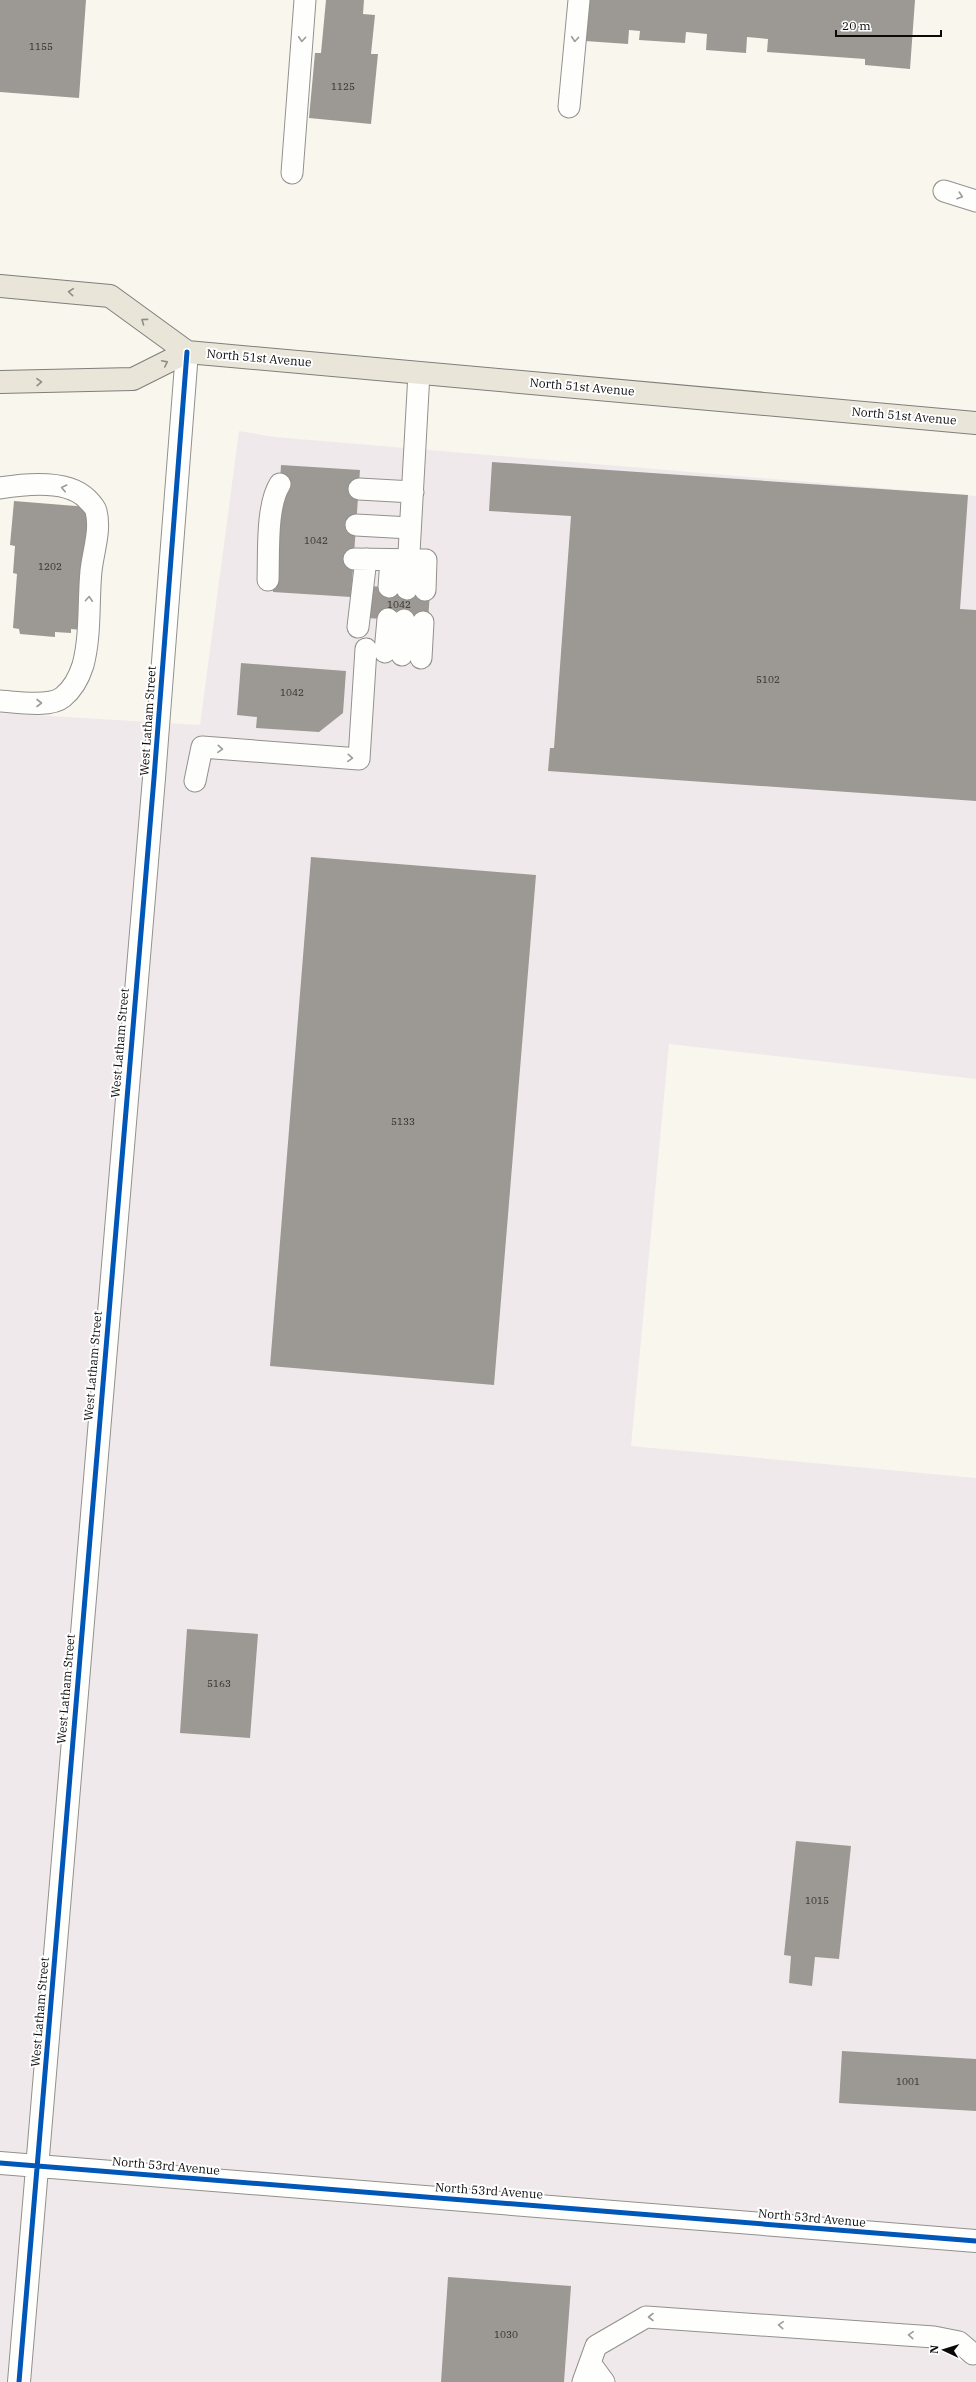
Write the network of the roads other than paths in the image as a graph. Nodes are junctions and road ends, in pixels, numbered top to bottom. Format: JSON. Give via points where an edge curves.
{"nodes":[{"id":1,"x":305,"y":0,"type":"edge"},
{"id":2,"x":579,"y":0,"type":"edge"},
{"id":3,"x":569,"y":107,"type":"dead end"},
{"id":4,"x":292,"y":173,"type":"dead end"},
{"id":5,"x":944,"y":191,"type":"dead end"},
{"id":6,"x":976,"y":201,"type":"edge"},
{"id":7,"x":0,"y":286,"type":"edge"},
{"id":8,"x":187,"y":352,"type":"junction"},
{"id":9,"x":419,"y":373,"type":"junction"},
{"id":10,"x":0,"y":382,"type":"edge"},
{"id":11,"x":976,"y":423,"type":"edge"},
{"id":12,"x":280,"y":484,"type":"dead end"},
{"id":13,"x":0,"y":488,"type":"edge"},
{"id":14,"x":359,"y":489,"type":"dead end"},
{"id":15,"x":413,"y":492,"type":"junction"},
{"id":16,"x":356,"y":525,"type":"dead end"},
{"id":17,"x":410,"y":528,"type":"junction"},
{"id":18,"x":400,"y":560,"type":"junction"},
{"id":19,"x":268,"y":580,"type":"dead end"},
{"id":20,"x":405,"y":620,"type":"dead end"},
{"id":21,"x":358,"y":627,"type":"dead end"},
{"id":22,"x":0,"y":701,"type":"edge"},
{"id":23,"x":194,"y":782,"type":"dead end"},
{"id":24,"x":0,"y":2163,"type":"edge"},
{"id":25,"x":37,"y":2166,"type":"junction"},
{"id":26,"x":976,"y":2241,"type":"edge"},
{"id":27,"x":973,"y":2354,"type":"dead end"},
{"id":28,"x":587,"y":2373,"type":"edge"},
{"id":29,"x":19,"y":2382,"type":"edge"},
{"id":30,"x":604,"y":2382,"type":"edge"}],
"edges":[{"from":1,"to":4,"type":"lane","one_way":true},
{"from":2,"to":3,"type":"lane","one_way":true},
{"from":5,"to":6,"type":"lane","one_way":true},
{"from":8,"to":7,"type":"main road","one_way":true,"via":[[110,296]]},
{"from":8,"to":9,"type":"main road","name":"North 51st Avenue"},
{"from":10,"to":8,"type":"main road","one_way":true,"via":[[133,379]]},
{"from":8,"to":25,"type":"street","name":"West Latham Street","via":[[154,778]]},
{"from":9,"to":11,"type":"main road","name":"North 51st Avenue"},
{"from":9,"to":15,"type":"lane"},
{"from":12,"to":19,"type":"lane","via":[[276,490]]},
{"from":22,"to":13,"type":"lane","one_way":true,"via":[[43,703],[61,699],[76,684],[83,664],[87,636],[91,570],[97,533],[96,510],[86,497],[70,489],[44,484]]},
{"from":14,"to":15,"type":"lane"},
{"from":15,"to":17,"type":"lane"},
{"from":16,"to":17,"type":"lane"},
{"from":17,"to":18,"type":"lane"},
{"from":18,"to":18,"type":"lane","via":[[426,560],[407,589]]},
{"from":18,"to":21,"type":"lane","via":[[360,559]]},
{"from":23,"to":20,"type":"lane","one_way":true,"via":[[202,747],[359,759]]},
{"from":24,"to":25,"type":"street","name":"North 53rd Avenue"},
{"from":25,"to":26,"type":"street","name":"North 53rd Avenue"},
{"from":25,"to":29,"type":"street","name":"West Latham Street"},
{"from":27,"to":28,"type":"lane","one_way":true,"via":[[959,2342],[934,2337],[646,2316],[596,2346]]},
{"from":28,"to":30,"type":"lane"}]}
